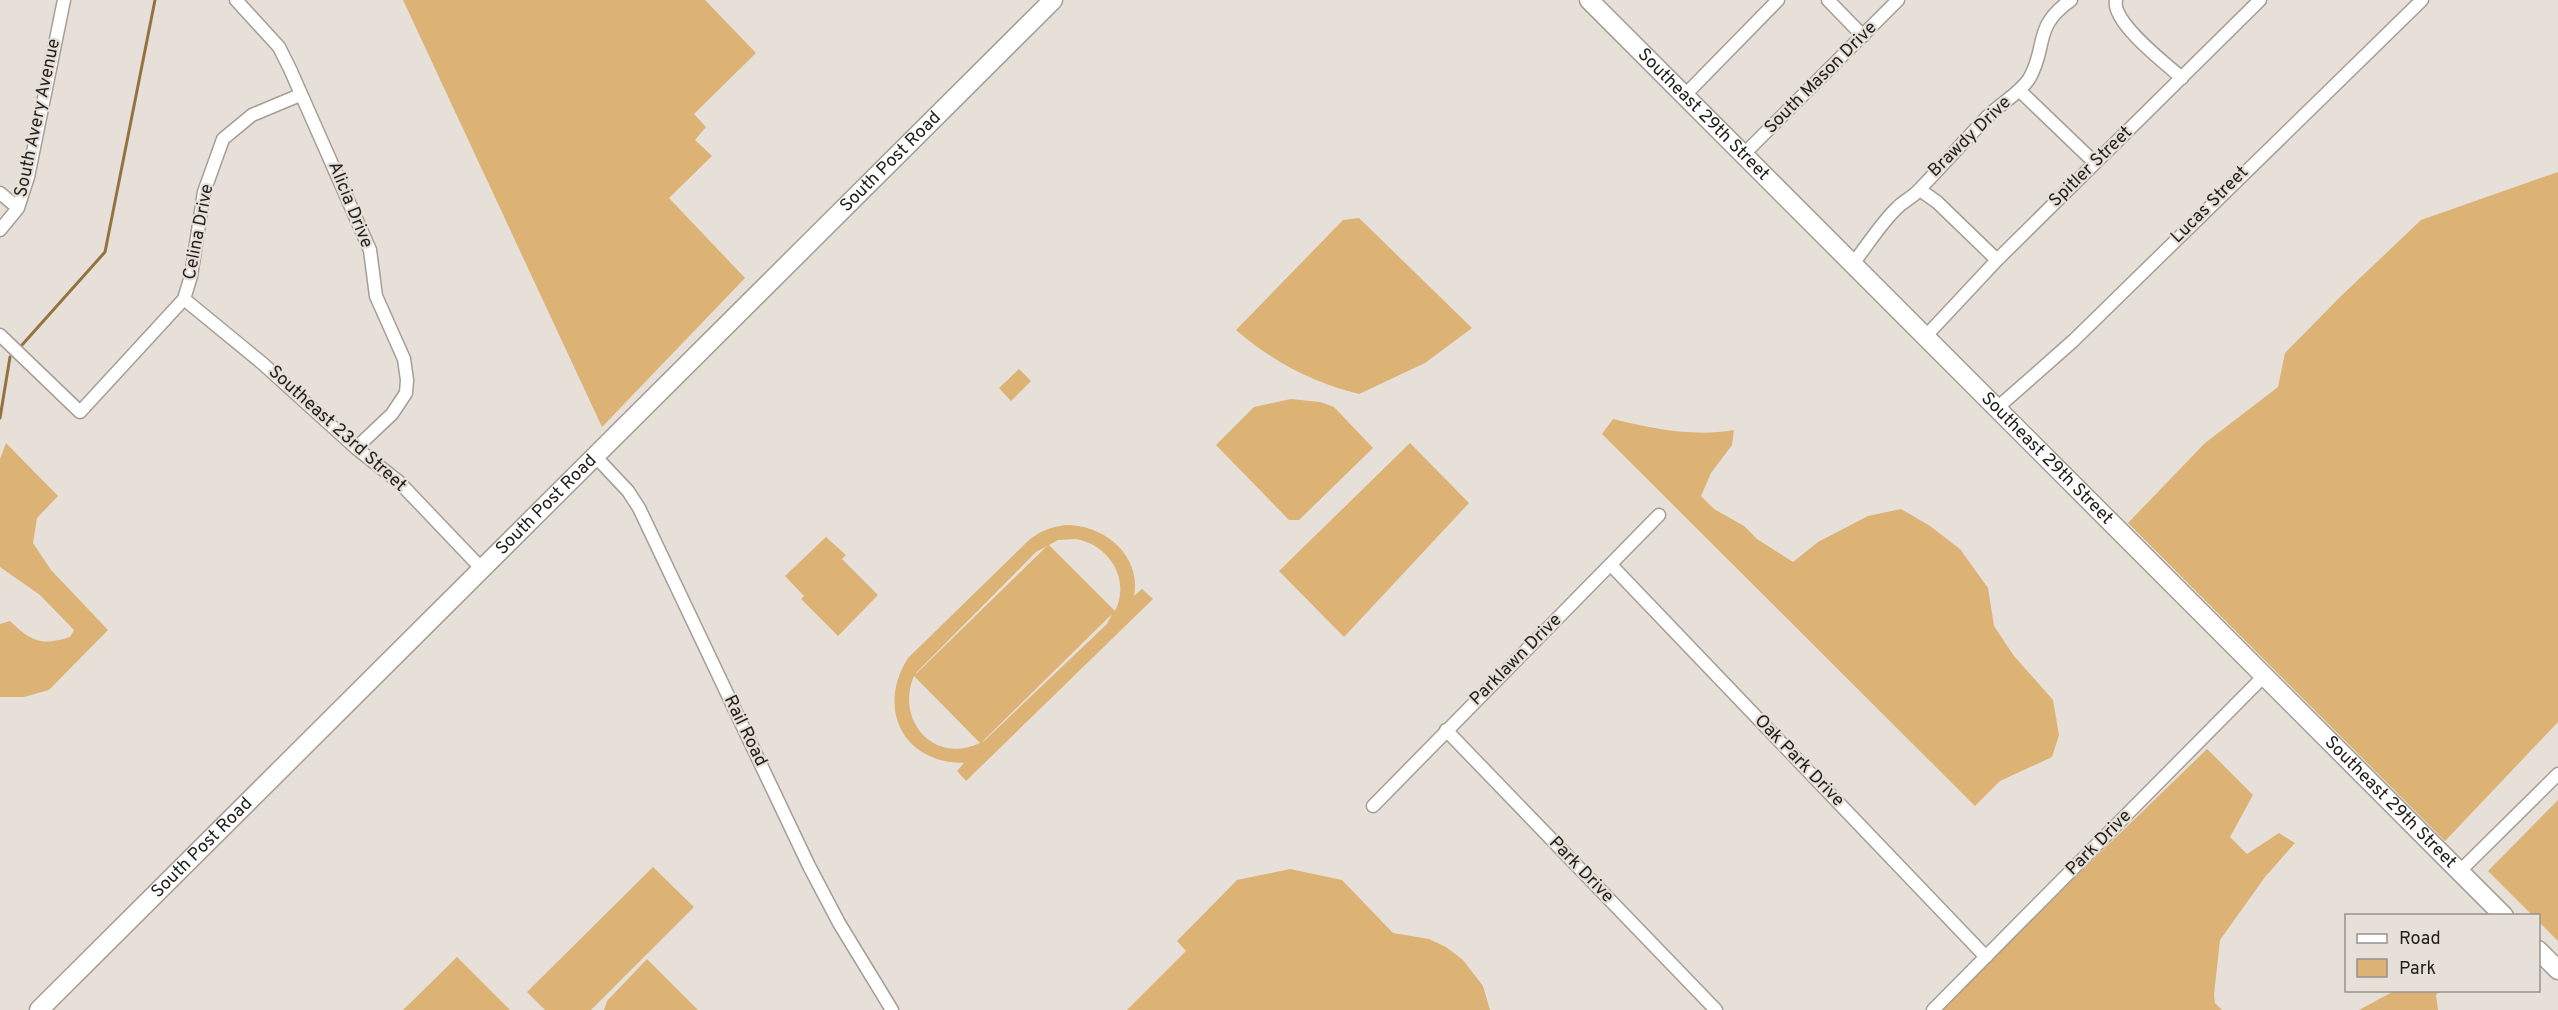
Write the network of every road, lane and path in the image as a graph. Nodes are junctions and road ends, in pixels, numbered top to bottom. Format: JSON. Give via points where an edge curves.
{"nodes":[{"id":1,"x":64,"y":0,"type":"edge"},
{"id":2,"x":236,"y":0,"type":"edge"},
{"id":3,"x":1053,"y":0,"type":"edge"},
{"id":4,"x":1589,"y":0,"type":"edge"},
{"id":5,"x":1778,"y":0,"type":"edge"},
{"id":6,"x":1828,"y":0,"type":"edge"},
{"id":7,"x":1898,"y":0,"type":"edge"},
{"id":8,"x":2071,"y":0,"type":"edge"},
{"id":9,"x":2116,"y":0,"type":"edge"},
{"id":10,"x":2260,"y":0,"type":"edge"},
{"id":11,"x":2422,"y":0,"type":"edge"},
{"id":12,"x":1863,"y":36,"type":"junction"},
{"id":13,"x":2182,"y":78,"type":"junction"},
{"id":14,"x":2019,"y":90,"type":"junction"},
{"id":15,"x":300,"y":95,"type":"junction"},
{"id":16,"x":1684,"y":96,"type":"junction"},
{"id":17,"x":1743,"y":155,"type":"junction"},
{"id":18,"x":2095,"y":163,"type":"junction"},
{"id":19,"x":1920,"y":190,"type":"junction"},
{"id":20,"x":0,"y":193,"type":"edge"},
{"id":21,"x":18,"y":208,"type":"junction"},
{"id":22,"x":0,"y":230,"type":"edge"},
{"id":23,"x":1997,"y":260,"type":"junction"},
{"id":24,"x":1852,"y":265,"type":"junction"},
{"id":25,"x":184,"y":299,"type":"junction"},
{"id":26,"x":0,"y":335,"type":"edge"},
{"id":27,"x":1925,"y":337,"type":"junction"},
{"id":28,"x":1997,"y":408,"type":"junction"},
{"id":29,"x":356,"y":448,"type":"junction"},
{"id":30,"x":595,"y":456,"type":"junction"},
{"id":31,"x":1659,"y":515,"type":"dead end"},
{"id":32,"x":1611,"y":565,"type":"junction"},
{"id":33,"x":482,"y":568,"type":"junction"},
{"id":34,"x":2265,"y":675,"type":"junction"},
{"id":35,"x":1446,"y":730,"type":"junction"},
{"id":36,"x":2558,"y":774,"type":"edge"},
{"id":37,"x":1373,"y":806,"type":"dead end"},
{"id":38,"x":2460,"y":871,"type":"junction"},
{"id":39,"x":2503,"y":914,"type":"edge"},
{"id":40,"x":2540,"y":952,"type":"edge"},
{"id":41,"x":1986,"y":957,"type":"junction"},
{"id":42,"x":2558,"y":970,"type":"edge"},
{"id":43,"x":39,"y":1010,"type":"edge"},
{"id":44,"x":892,"y":1010,"type":"edge"},
{"id":45,"x":1716,"y":1010,"type":"edge"},
{"id":46,"x":1933,"y":1010,"type":"edge"}],
"edges":[{"from":1,"to":21,"type":"street","name":"South Avery Avenue","via":[[28,177]]},
{"from":2,"to":15,"type":"street","name":"Alicia Drive","via":[[279,47]]},
{"from":3,"to":30,"type":"main road","name":"South Post Road"},
{"from":4,"to":16,"type":"main road","name":"Southeast 29th Street"},
{"from":5,"to":16,"type":"street"},
{"from":6,"to":12,"type":"street"},
{"from":7,"to":12,"type":"street","name":"South Mason Drive"},
{"from":8,"to":14,"type":"street","name":"Brawdy Drive","via":[[2050,18],[2034,68]]},
{"from":9,"to":13,"type":"street","via":[[2115,6],[2126,24]]},
{"from":10,"to":13,"type":"street","name":"Spitler Street"},
{"from":11,"to":28,"type":"street","name":"Lucas Street","via":[[2073,341]]},
{"from":12,"to":17,"type":"street","name":"South Mason Drive"},
{"from":13,"to":18,"type":"street","name":"Spitler Street"},
{"from":14,"to":18,"type":"street"},
{"from":14,"to":19,"type":"street","name":"Brawdy Drive","via":[[1990,115]]},
{"from":15,"to":25,"type":"street","name":"Celina Drive","via":[[252,115],[223,139],[204,192]]},
{"from":15,"to":29,"type":"street","name":"Alicia Drive","via":[[370,250],[376,296],[404,359],[406,393],[392,414]]},
{"from":16,"to":17,"type":"main road","name":"Southeast 29th Street"},
{"from":17,"to":24,"type":"main road","name":"Southeast 29th Street"},
{"from":18,"to":23,"type":"street","name":"Spitler Street"},
{"from":19,"to":23,"type":"street"},
{"from":19,"to":24,"type":"street","name":"Brawdy Drive","via":[[1898,206]]},
{"from":20,"to":21,"type":"street"},
{"from":21,"to":22,"type":"street","name":"South Avery Avenue"},
{"from":23,"to":27,"type":"street","name":"Spitler Street"},
{"from":24,"to":27,"type":"main road","name":"Southeast 29th Street"},
{"from":25,"to":26,"type":"street","name":"Celina Drive","via":[[80,412]]},
{"from":25,"to":29,"type":"street","name":"Southeast 23rd Street"},
{"from":27,"to":28,"type":"main road","name":"Southeast 29th Street"},
{"from":28,"to":34,"type":"main road","name":"Southeast 29th Street"},
{"from":29,"to":33,"type":"street","name":"Southeast 23rd Street","via":[[399,482]]},
{"from":30,"to":33,"type":"main road","name":"South Post Road"},
{"from":30,"to":44,"type":"street","name":"Rail Road","via":[[639,508],[809,866]]},
{"from":31,"to":32,"type":"street","name":"Parklawn Drive"},
{"from":32,"to":35,"type":"street","name":"Parklawn Drive"},
{"from":32,"to":41,"type":"street","name":"Oak Park Drive"},
{"from":33,"to":43,"type":"main road","name":"South Post Road"},
{"from":34,"to":38,"type":"main road","name":"Southeast 29th Street"},
{"from":34,"to":41,"type":"street","name":"Park Drive"},
{"from":35,"to":37,"type":"street","name":"Parklawn Drive"},
{"from":35,"to":45,"type":"street","name":"Park Drive"},
{"from":36,"to":38,"type":"street"},
{"from":38,"to":39,"type":"main road","name":"Southeast 29th Street"},
{"from":40,"to":42,"type":"main road"},
{"from":41,"to":46,"type":"street","name":"Park Drive"}]}
